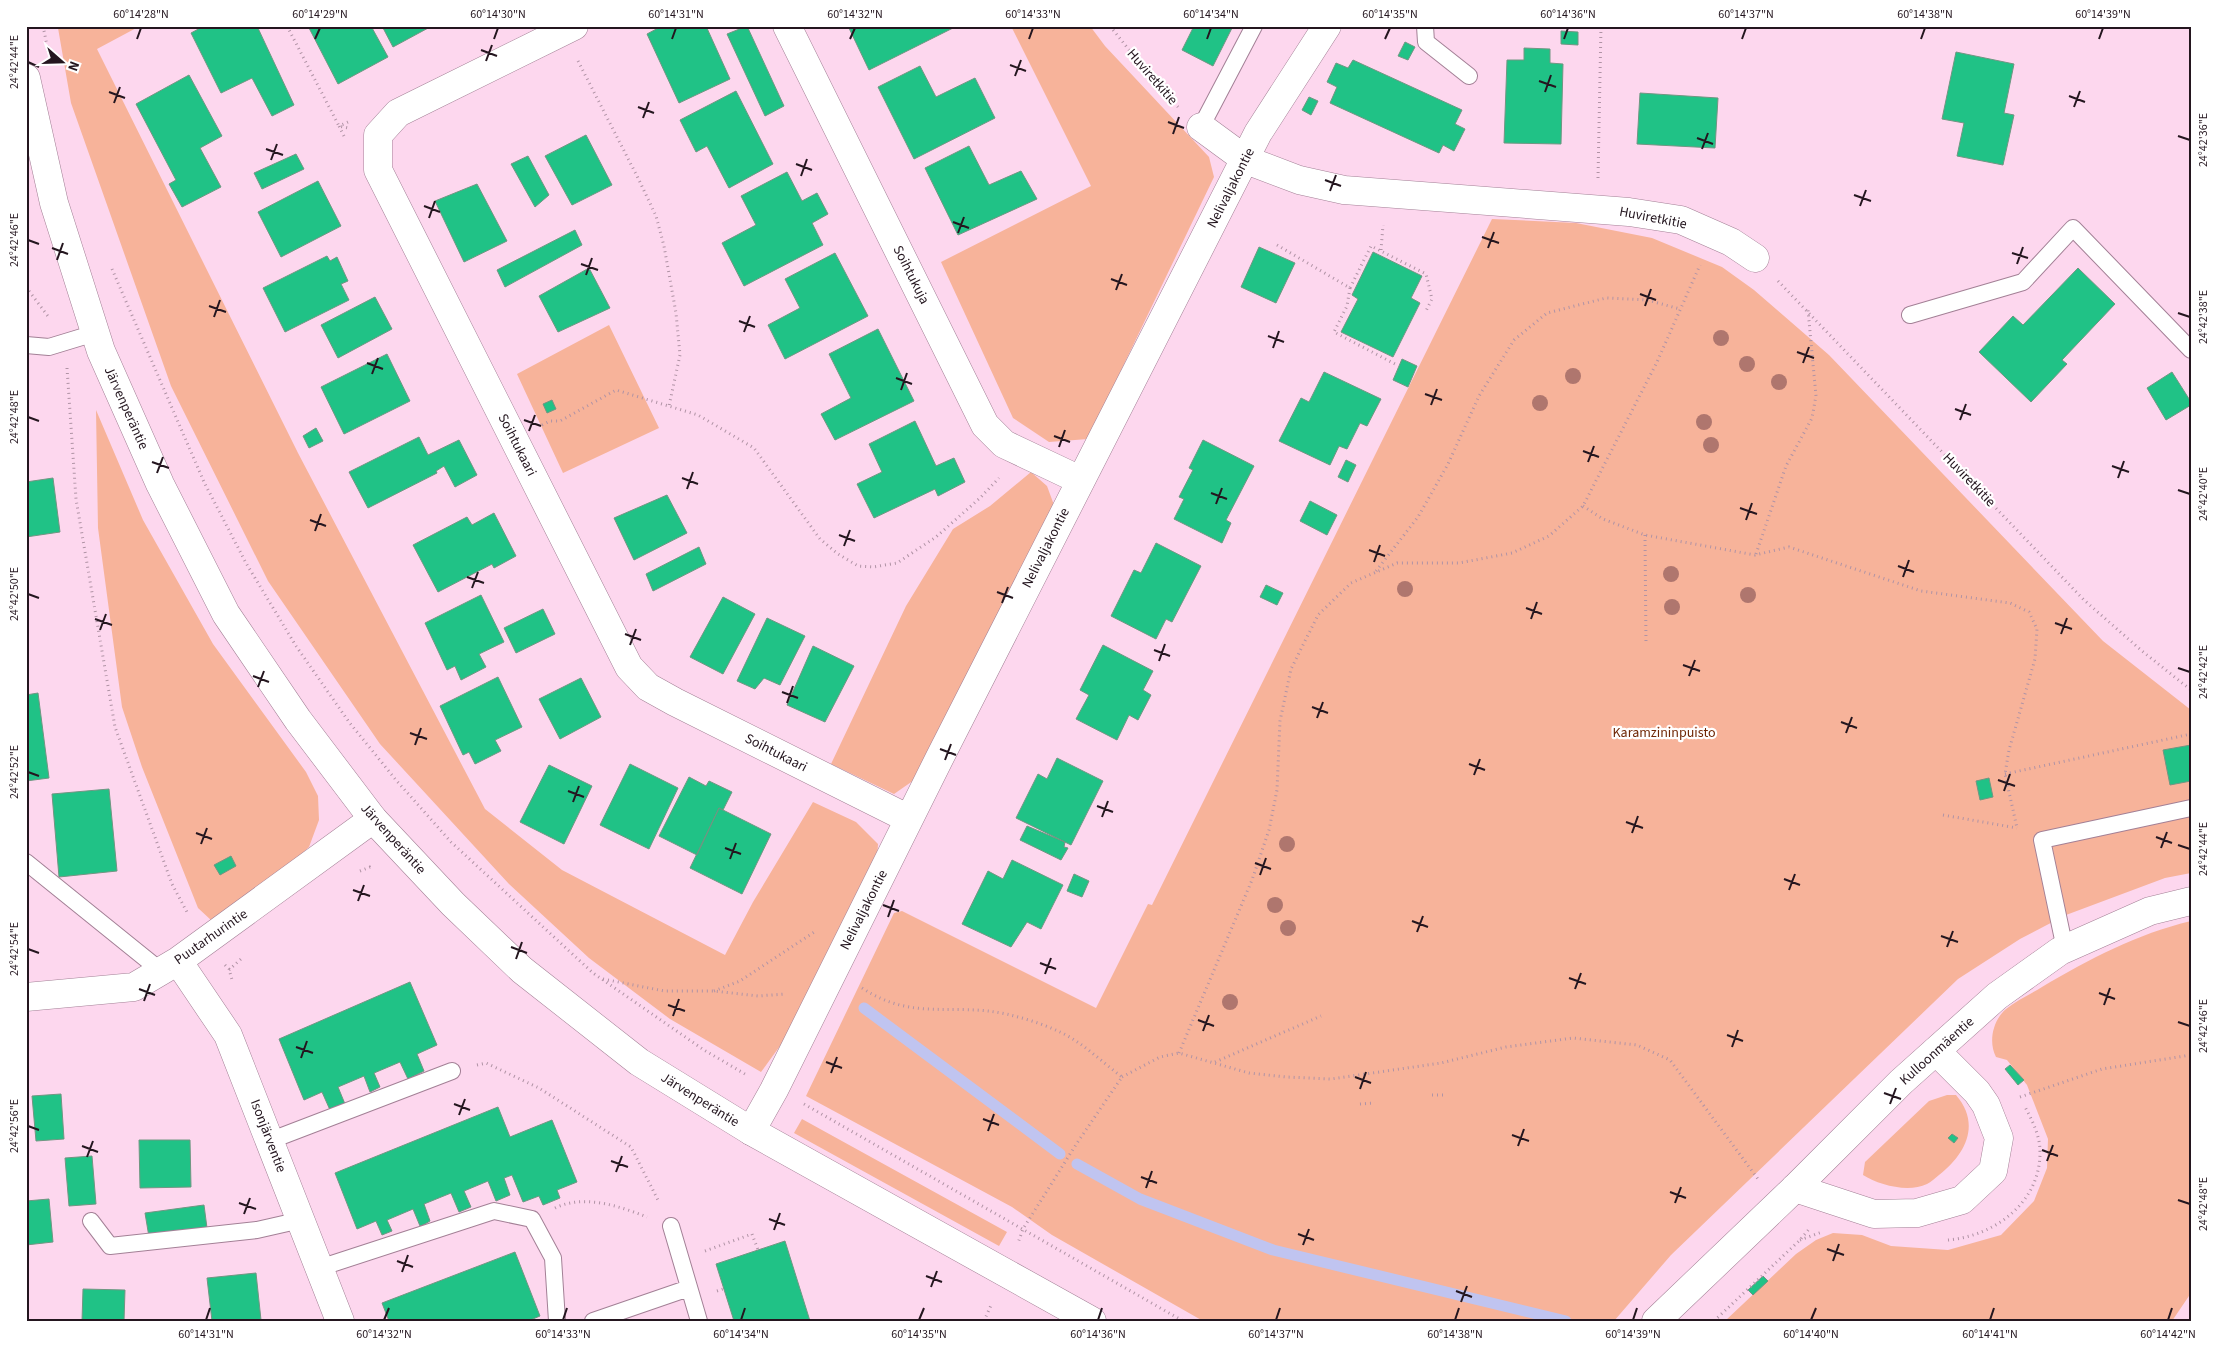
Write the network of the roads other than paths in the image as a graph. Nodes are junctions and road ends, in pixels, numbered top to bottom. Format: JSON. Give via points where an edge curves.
{"nodes":[{"id":1,"x":787,"y":26,"type":"edge"},
{"id":2,"x":1254,"y":26,"type":"edge"},
{"id":3,"x":1327,"y":26,"type":"edge"},
{"id":4,"x":1425,"y":26,"type":"edge"},
{"id":5,"x":568,"y":29,"type":"edge"},
{"id":6,"x":1469,"y":76,"type":"dead end"},
{"id":7,"x":26,"y":78,"type":"edge"},
{"id":8,"x":1201,"y":127,"type":"joint"},
{"id":9,"x":1246,"y":160,"type":"junction"},
{"id":10,"x":1755,"y":258,"type":"road end"},
{"id":11,"x":1910,"y":315,"type":"dead end"},
{"id":12,"x":95,"y":333,"type":"junction"},
{"id":13,"x":26,"y":345,"type":"edge"},
{"id":14,"x":2191,"y":350,"type":"edge"},
{"id":15,"x":1080,"y":480,"type":"junction"},
{"id":16,"x":2191,"y":808,"type":"edge"},
{"id":17,"x":373,"y":819,"type":"junction"},
{"id":18,"x":909,"y":819,"type":"junction"},
{"id":19,"x":26,"y":862,"type":"edge"},
{"id":20,"x":2191,"y":901,"type":"edge"},
{"id":21,"x":2065,"y":949,"type":"junction"},
{"id":22,"x":170,"y":966,"type":"junction"},
{"id":23,"x":26,"y":996,"type":"edge"},
{"id":24,"x":1936,"y":1052,"type":"junction"},
{"id":25,"x":452,"y":1071,"type":"road end"},
{"id":26,"x":751,"y":1131,"type":"junction"},
{"id":27,"x":270,"y":1141,"type":"junction"},
{"id":28,"x":1795,"y":1188,"type":"junction"},
{"id":29,"x":301,"y":1220,"type":"junction"},
{"id":30,"x":91,"y":1221,"type":"dead end"},
{"id":31,"x":671,"y":1226,"type":"road end"},
{"id":32,"x":319,"y":1268,"type":"junction"},
{"id":33,"x":689,"y":1288,"type":"junction"},
{"id":34,"x":340,"y":1321,"type":"edge"},
{"id":35,"x":557,"y":1321,"type":"edge"},
{"id":36,"x":592,"y":1321,"type":"edge"},
{"id":37,"x":699,"y":1321,"type":"edge"},
{"id":38,"x":1092,"y":1321,"type":"edge"},
{"id":39,"x":1656,"y":1321,"type":"edge"}],
"edges":[{"from":1,"to":15,"type":"street","name":"Soihtukuja","via":[[985,425],[1004,444]]},
{"from":2,"to":8,"type":"lane"},
{"from":3,"to":9,"type":"street","name":"Nelivaljakontie","via":[[1258,133]]},
{"from":4,"to":6,"type":"lane","via":[[1426,42]]},
{"from":5,"to":18,"type":"street","name":"Soihtukaari","via":[[398,113],[378,136],[378,170],[629,667],[648,687],[675,702]]},
{"from":7,"to":12,"type":"street","name":"Järvenperäntie","via":[[54,203]]},
{"from":8,"to":9,"type":"street","name":"Huviretkitie"},
{"from":9,"to":10,"type":"street","name":"Huviretkitie","via":[[1299,180],[1344,190],[1597,209],[1681,220],[1731,242]]},
{"from":9,"to":15,"type":"street","name":"Nelivaljakontie"},
{"from":11,"to":14,"type":"lane","via":[[2023,282],[2073,228]]},
{"from":12,"to":13,"type":"lane","via":[[49,347]]},
{"from":12,"to":17,"type":"street","name":"Järvenperäntie","via":[[160,484],[226,614],[298,720]]},
{"from":15,"to":18,"type":"street","name":"Nelivaljakontie"},
{"from":16,"to":21,"type":"lane","via":[[2042,840]]},
{"from":17,"to":22,"type":"street","name":"Puutarhurintie"},
{"from":17,"to":26,"type":"street","name":"Järvenperäntie","via":[[453,904],[522,970],[639,1062]]},
{"from":18,"to":26,"type":"street","name":"Nelivaljakontie"},
{"from":19,"to":22,"type":"lane"},
{"from":20,"to":21,"type":"street","name":"Kulloonmäentie","via":[[2150,911]]},
{"from":21,"to":24,"type":"street","name":"Kulloonmäentie","via":[[1997,996]]},
{"from":22,"to":23,"type":"street","name":"Puutarhurintie","via":[[134,986]]},
{"from":22,"to":27,"type":"street","name":"Isonjärventie","via":[[228,1035]]},
{"from":24,"to":28,"type":"street","name":"Kulloonmäentie","via":[[1901,1082]]},
{"from":24,"to":28,"type":"street","via":[[1986,1105],[1999,1138],[1993,1171],[1962,1200],[1917,1213],[1874,1214]]},
{"from":25,"to":27,"type":"lane"},
{"from":26,"to":38,"type":"street","name":"Järvenperäntie"},
{"from":27,"to":29,"type":"street","name":"Isonjärventie"},
{"from":28,"to":39,"type":"street","name":"Kulloonmäentie"},
{"from":29,"to":30,"type":"lane","via":[[258,1230],[110,1246]]},
{"from":29,"to":32,"type":"street","name":"Isonjärventie"},
{"from":31,"to":33,"type":"lane"},
{"from":32,"to":34,"type":"street","name":"Isonjärventie"},
{"from":32,"to":35,"type":"lane","via":[[494,1211],[532,1218],[553,1258]]},
{"from":33,"to":36,"type":"lane"},
{"from":33,"to":37,"type":"lane"}]}
